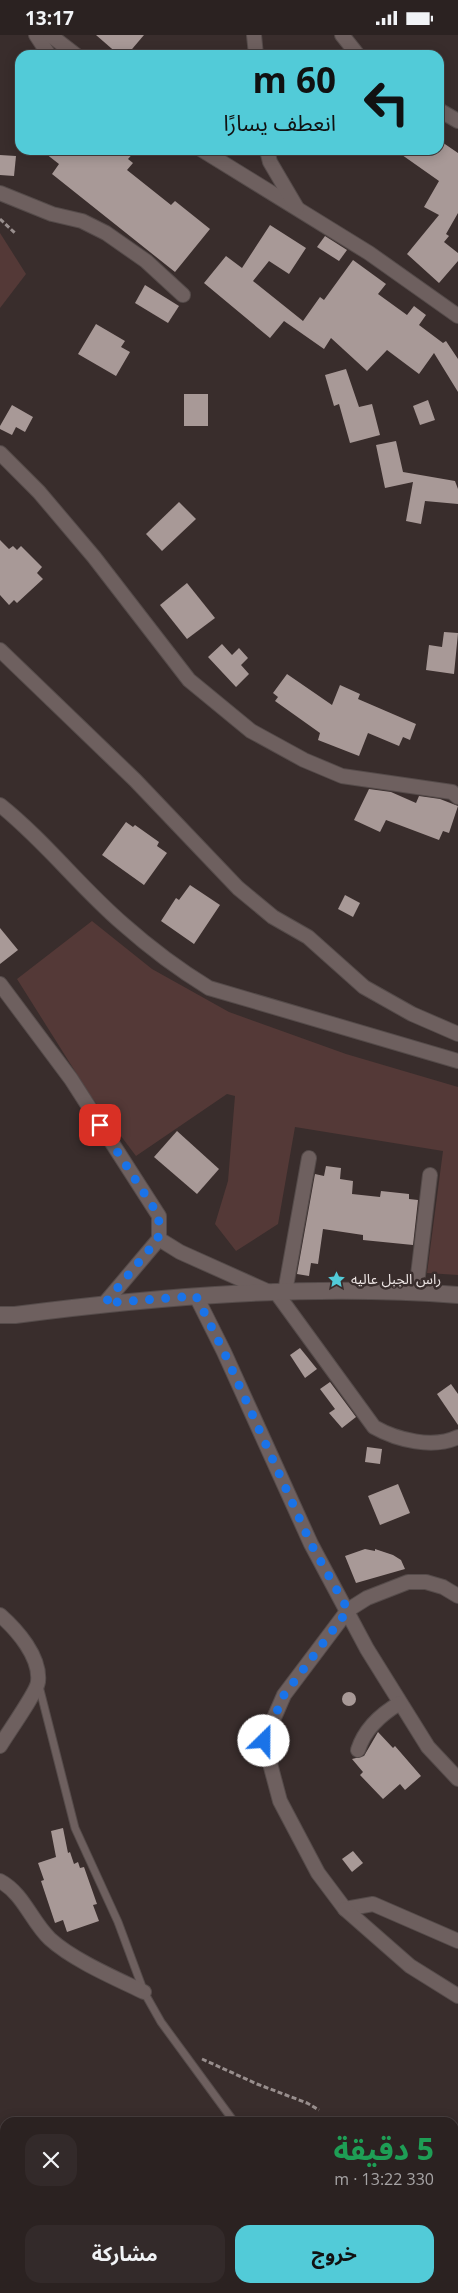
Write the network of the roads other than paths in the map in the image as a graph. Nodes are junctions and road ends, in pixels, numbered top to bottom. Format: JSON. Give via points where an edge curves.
{"nodes":[{"id":1,"x":36,"y":35,"type":"edge"},
{"id":2,"x":50,"y":35,"type":"edge"},
{"id":3,"x":254,"y":35,"type":"edge"},
{"id":4,"x":342,"y":35,"type":"edge"},
{"id":5,"x":46,"y":50,"type":"edge"},
{"id":6,"x":70,"y":50,"type":"edge"},
{"id":7,"x":256,"y":50,"type":"edge"},
{"id":8,"x":354,"y":50,"type":"edge"},
{"id":9,"x":444,"y":113,"type":"edge"},
{"id":10,"x":458,"y":121,"type":"edge"},
{"id":11,"x":210,"y":155,"type":"edge"},
{"id":12,"x":268,"y":155,"type":"edge"},
{"id":13,"x":0,"y":193,"type":"edge"},
{"id":14,"x":299,"y":211,"type":"junction"},
{"id":15,"x":183,"y":295,"type":"dead end"},
{"id":16,"x":458,"y":316,"type":"edge"},
{"id":17,"x":0,"y":453,"type":"edge"},
{"id":18,"x":0,"y":650,"type":"edge"},
{"id":19,"x":458,"y":797,"type":"edge"},
{"id":20,"x":0,"y":805,"type":"edge"},
{"id":21,"x":0,"y":984,"type":"edge"},
{"id":22,"x":458,"y":1034,"type":"edge"},
{"id":23,"x":458,"y":1061,"type":"edge"},
{"id":24,"x":309,"y":1158,"type":"dead end"},
{"id":25,"x":430,"y":1175,"type":"dead end"},
{"id":26,"x":158,"y":1239,"type":"junction"},
{"id":27,"x":276,"y":1291,"type":"junction"},
{"id":28,"x":416,"y":1292,"type":"junction"},
{"id":29,"x":458,"y":1295,"type":"edge"},
{"id":30,"x":196,"y":1296,"type":"junction"},
{"id":31,"x":105,"y":1303,"type":"junction"},
{"id":32,"x":0,"y":1315,"type":"edge"},
{"id":33,"x":458,"y":1437,"type":"edge"},
{"id":34,"x":458,"y":1596,"type":"edge"},
{"id":35,"x":348,"y":1610,"type":"junction"},
{"id":36,"x":0,"y":1615,"type":"edge"},
{"id":37,"x":38,"y":1683,"type":"junction"},
{"id":38,"x":400,"y":1703,"type":"junction"},
{"id":39,"x":0,"y":1746,"type":"edge"},
{"id":40,"x":358,"y":1750,"type":"dead end"},
{"id":41,"x":458,"y":1779,"type":"edge"},
{"id":42,"x":0,"y":1881,"type":"edge"},
{"id":43,"x":345,"y":1909,"type":"junction"},
{"id":44,"x":458,"y":1941,"type":"edge"},
{"id":45,"x":144,"y":1991,"type":"junction"},
{"id":46,"x":458,"y":1996,"type":"edge"},
{"id":47,"x":231,"y":2117,"type":"edge"}],
"edges":[{"from":1,"to":5,"type":"street"},
{"from":2,"to":6,"type":"street"},
{"from":3,"to":7,"type":"street"},
{"from":4,"to":8,"type":"street"},
{"from":9,"to":10,"type":"street"},
{"from":11,"to":14,"type":"street"},
{"from":12,"to":14,"type":"street"},
{"from":13,"to":15,"type":"street","via":[[52,214],[82,221],[106,233],[146,261]]},
{"from":14,"to":16,"type":"street","via":[[369,253]]},
{"from":17,"to":19,"type":"street","via":[[39,492],[94,557],[190,679],[251,731],[304,760],[342,776],[452,792]]},
{"from":18,"to":22,"type":"street","via":[[135,781],[238,888],[273,917],[308,937],[364,987],[412,1014]]},
{"from":20,"to":23,"type":"street","via":[[122,924],[179,970],[208,988]]},
{"from":21,"to":26,"type":"street","via":[[71,1079],[159,1216]]},
{"from":24,"to":27,"type":"street"},
{"from":25,"to":28,"type":"street"},
{"from":26,"to":27,"type":"street","via":[[180,1252]]},
{"from":26,"to":31,"type":"street"},
{"from":27,"to":28,"type":"street","via":[[356,1289]]},
{"from":27,"to":30,"type":"street"},
{"from":27,"to":33,"type":"street","via":[[374,1427],[406,1440],[448,1442]]},
{"from":28,"to":29,"type":"street"},
{"from":30,"to":31,"type":"street"},
{"from":30,"to":35,"type":"street","via":[[311,1544]]},
{"from":31,"to":32,"type":"street"},
{"from":34,"to":35,"type":"street","via":[[426,1582],[408,1582],[368,1597]]},
{"from":35,"to":38,"type":"street"},
{"from":35,"to":43,"type":"street","via":[[284,1695],[264,1741],[280,1801],[318,1873]]},
{"from":36,"to":37,"type":"street","via":[[16,1631],[30,1653],[37,1667]]},
{"from":37,"to":39,"type":"street"},
{"from":37,"to":45,"type":"lane","via":[[75,1828],[118,1921]]},
{"from":38,"to":40,"type":"street","via":[[380,1717],[362,1737]]},
{"from":38,"to":41,"type":"street","via":[[428,1747]]},
{"from":42,"to":45,"type":"street","via":[[25,1903],[50,1939],[94,1967]]},
{"from":43,"to":44,"type":"street","via":[[373,1904]]},
{"from":43,"to":46,"type":"street","via":[[410,1965]]},
{"from":45,"to":47,"type":"lane","via":[[161,2022]]}]}
